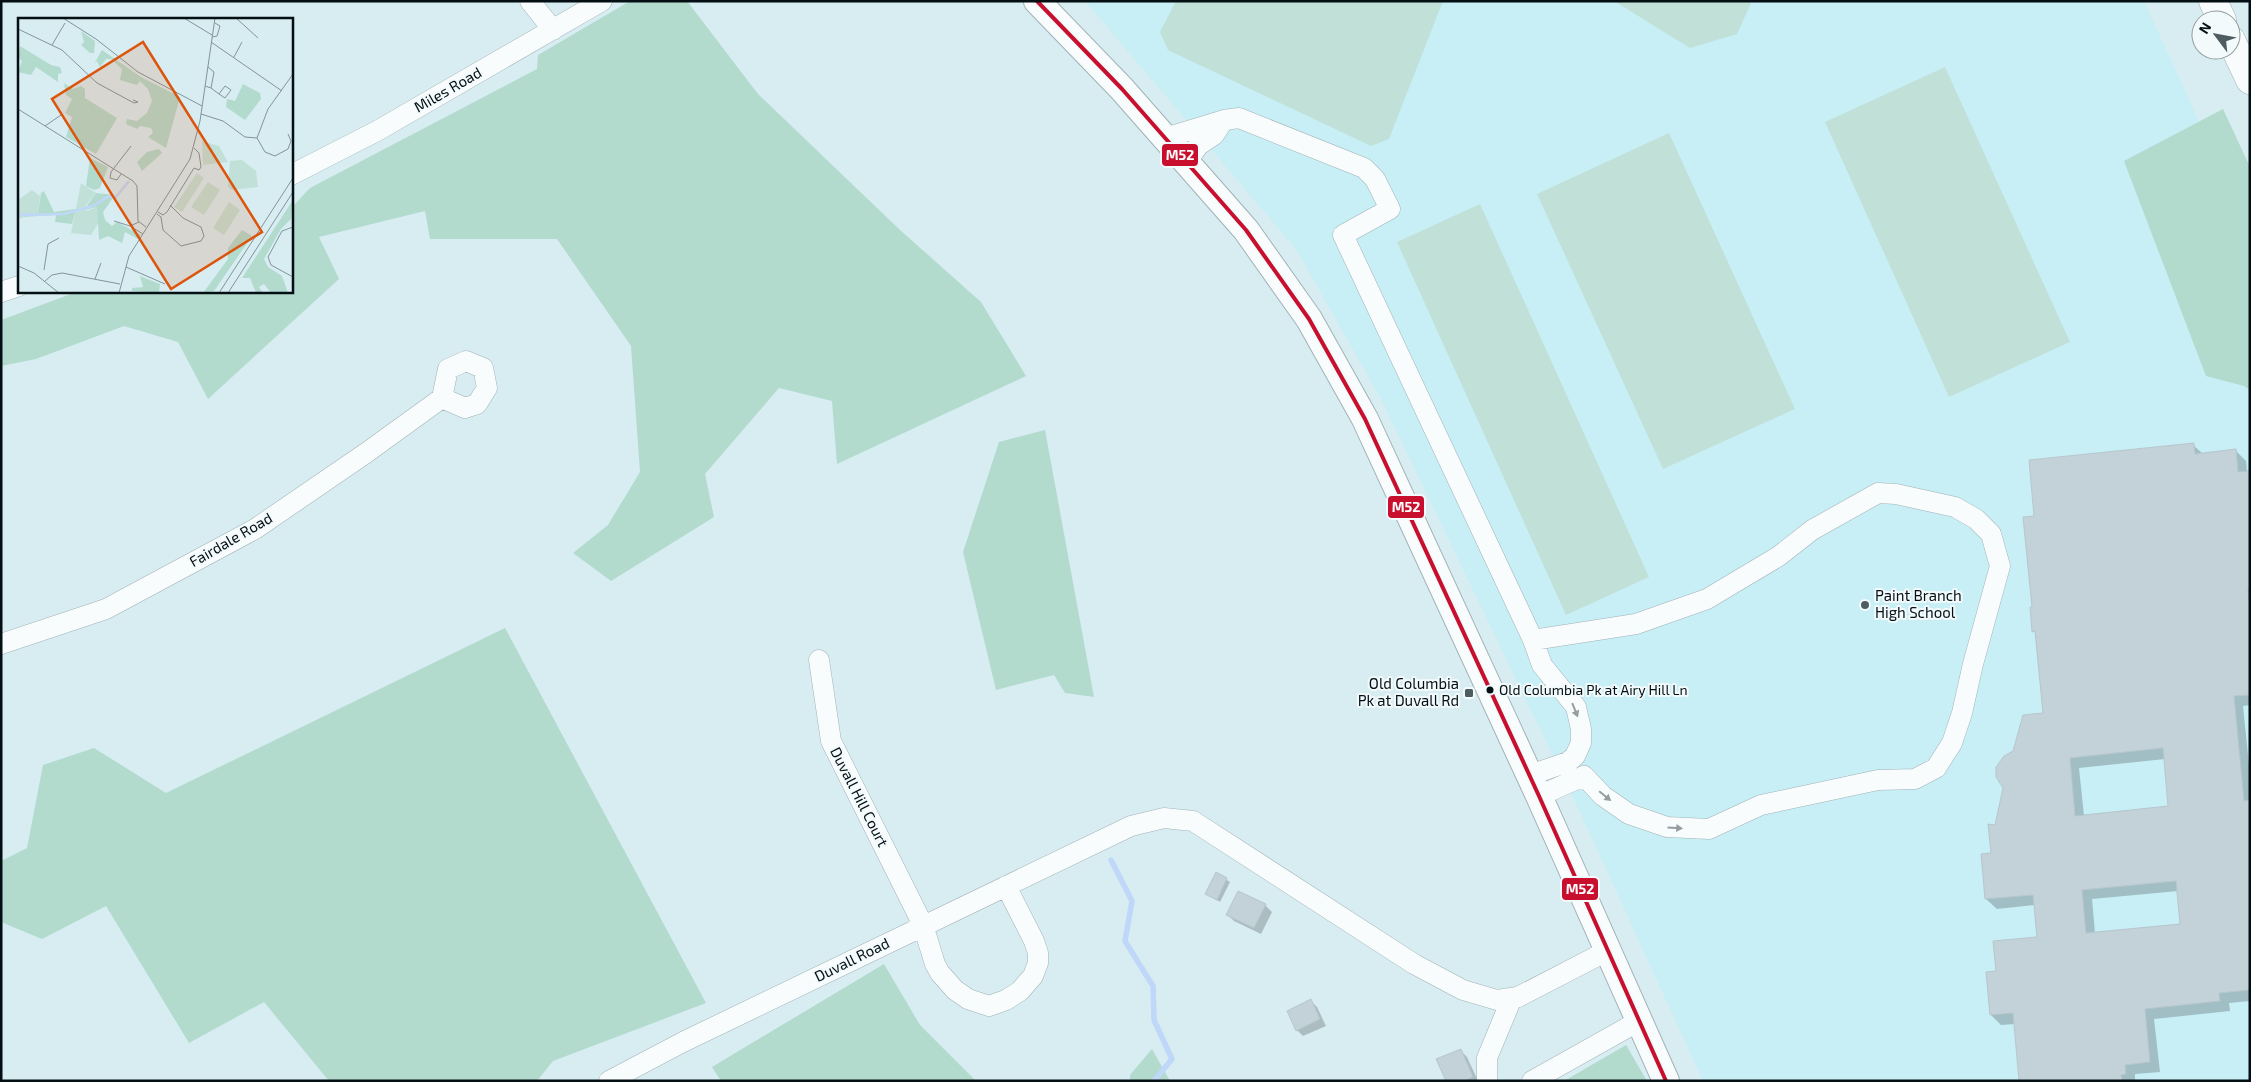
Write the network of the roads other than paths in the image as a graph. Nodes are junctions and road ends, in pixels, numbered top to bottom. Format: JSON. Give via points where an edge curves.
{"nodes":[{"id":1,"x":530,"y":1,"type":"edge"},
{"id":2,"x":602,"y":1,"type":"edge"},
{"id":3,"x":1037,"y":1,"type":"edge"},
{"id":4,"x":552,"y":30,"type":"junction"},
{"id":5,"x":2240,"y":60,"type":"edge"},
{"id":6,"x":2250,"y":80,"type":"edge"},
{"id":7,"x":1224,"y":120,"type":"junction"},
{"id":8,"x":1165,"y":138,"type":"junction"},
{"id":9,"x":1186,"y":162,"type":"junction"},
{"id":10,"x":292,"y":174,"type":"edge"},
{"id":11,"x":18,"y":286,"type":"edge"},
{"id":12,"x":1,"y":292,"type":"edge"},
{"id":13,"x":442,"y":398,"type":"dead end"},
{"id":14,"x":1533,"y":640,"type":"junction"},
{"id":15,"x":1,"y":644,"type":"edge"},
{"id":16,"x":819,"y":660,"type":"dead end"},
{"id":17,"x":1535,"y":786,"type":"junction"},
{"id":18,"x":1006,"y":886,"type":"junction"},
{"id":19,"x":923,"y":925,"type":"junction"},
{"id":20,"x":1607,"y":952,"type":"junction"},
{"id":21,"x":1512,"y":998,"type":"junction"},
{"id":22,"x":1639,"y":1021,"type":"junction"},
{"id":23,"x":609,"y":1081,"type":"edge"},
{"id":24,"x":1487,"y":1081,"type":"edge"},
{"id":25,"x":1532,"y":1081,"type":"edge"},
{"id":26,"x":1666,"y":1081,"type":"edge"}],
"edges":[{"from":1,"to":4,"type":"street"},
{"from":2,"to":4,"type":"street","name":"Miles Road"},
{"from":3,"to":8,"type":"main road"},
{"from":4,"to":10,"type":"street","name":"Miles Road","via":[[377,131]]},
{"from":5,"to":6,"type":"highway"},
{"from":7,"to":8,"type":"street"},
{"from":7,"to":9,"type":"street","via":[[1214,135],[1199,145]]},
{"from":7,"to":14,"type":"street","via":[[1239,118],[1364,168],[1375,179],[1390,209],[1343,235]]},
{"from":8,"to":9,"type":"main road"},
{"from":9,"to":17,"type":"main road","via":[[1246,230],[1309,319],[1365,418]]},
{"from":11,"to":12,"type":"street"},
{"from":13,"to":15,"type":"street","name":"Fairdale Road","via":[[254,529],[106,609]]},
{"from":14,"to":17,"type":"street","one_way":true,"via":[[1542,666],[1576,707],[1581,729],[1581,743],[1575,756]]},
{"from":17,"to":14,"type":"street","one_way":true,"via":[[1584,776],[1629,814],[1667,827],[1709,829],[1761,805],[1878,780],[1915,779],[1936,768],[1952,743],[2000,566],[1991,534],[1976,518],[1955,507],[1878,493],[1812,530],[1779,556],[1706,599],[1636,624]]},
{"from":16,"to":19,"type":"street","name":"Duvall Hill Court","via":[[831,741]]},
{"from":17,"to":20,"type":"main road"},
{"from":18,"to":19,"type":"street","name":"Duvall Road"},
{"from":18,"to":19,"type":"street","via":[[1028,926],[1038,953],[1038,964],[1027,985],[1006,1000],[989,1006],[968,999],[955,990],[935,964]]},
{"from":18,"to":21,"type":"street","name":"Duvall Road","via":[[1131,826],[1164,818],[1193,821],[1419,967],[1463,990],[1497,1000]]},
{"from":19,"to":23,"type":"street","name":"Duvall Road"},
{"from":20,"to":21,"type":"street"},
{"from":20,"to":22,"type":"main road"},
{"from":21,"to":24,"type":"street","via":[[1487,1058]]},
{"from":22,"to":25,"type":"street"},
{"from":22,"to":26,"type":"main road"}]}
